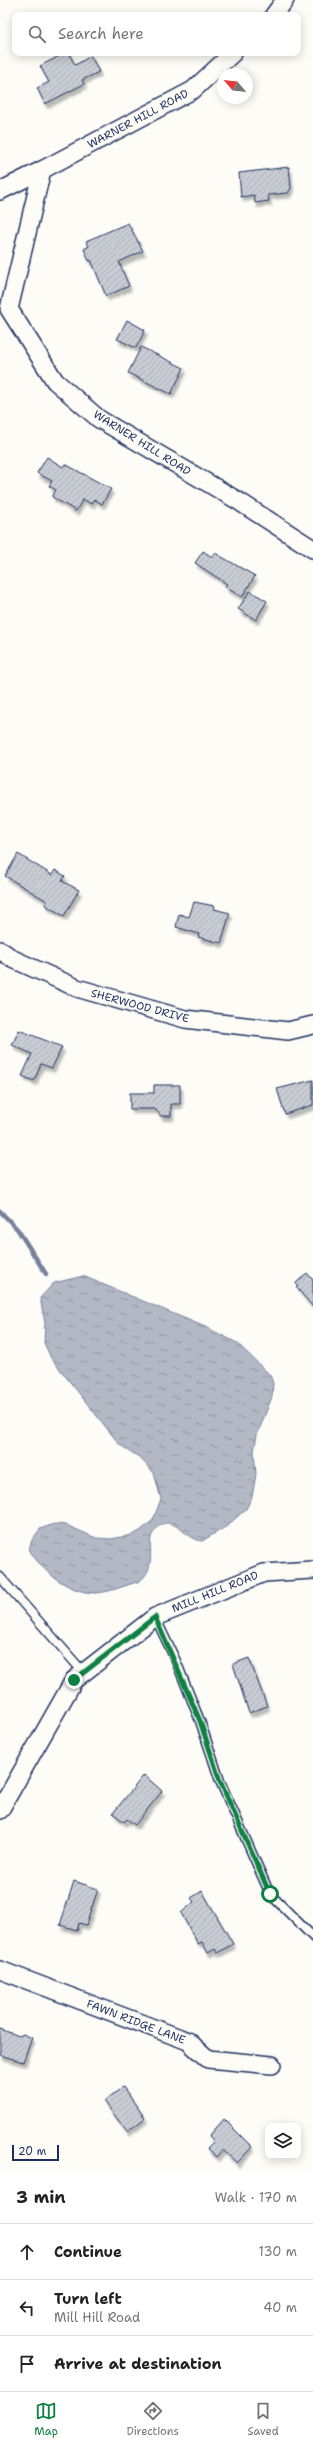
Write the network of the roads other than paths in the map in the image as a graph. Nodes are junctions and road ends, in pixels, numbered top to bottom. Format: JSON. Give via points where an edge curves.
{"nodes":[{"id":1,"x":285,"y":0,"type":"edge"},
{"id":2,"x":276,"y":12,"type":"edge"},
{"id":3,"x":230,"y":56,"type":"edge"},
{"id":4,"x":42,"y":170,"type":"junction"},
{"id":5,"x":0,"y":191,"type":"edge"},
{"id":6,"x":5,"y":307,"type":"edge"},
{"id":7,"x":313,"y":549,"type":"edge"},
{"id":8,"x":0,"y":950,"type":"edge"},
{"id":9,"x":313,"y":1025,"type":"edge"},
{"id":10,"x":313,"y":1570,"type":"edge"},
{"id":11,"x":0,"y":1577,"type":"edge"},
{"id":12,"x":155,"y":1617,"type":"junction"},
{"id":13,"x":84,"y":1673,"type":"junction"},
{"id":14,"x":0,"y":1810,"type":"edge"},
{"id":15,"x":313,"y":1937,"type":"edge"},
{"id":16,"x":0,"y":1970,"type":"edge"},
{"id":17,"x":272,"y":2065,"type":"dead end"}],
"edges":[{"from":1,"to":2,"type":"street"},
{"from":3,"to":4,"type":"street","name":"WARNER HILL ROAD","via":[[193,90]]},
{"from":4,"to":5,"type":"street"},
{"from":4,"to":6,"type":"street","name":"WARNER HILL ROAD"},
{"from":6,"to":7,"type":"street","name":"WARNER HILL ROAD","via":[[55,381],[99,419],[240,502]]},
{"from":8,"to":9,"type":"street","name":"SHERWOOD DRIVE","via":[[13,959],[77,988],[185,1019],[288,1031]]},
{"from":10,"to":12,"type":"street","name":"MILL HILL ROAD","via":[[264,1572]]},
{"from":11,"to":13,"type":"lane"},
{"from":12,"to":13,"type":"street","name":"MILL HILL ROAD"},
{"from":12,"to":15,"type":"lane","via":[[200,1721],[220,1781],[270,1894]]},
{"from":13,"to":14,"type":"street","name":"MILL HILL ROAD","via":[[74,1680]]},
{"from":16,"to":17,"type":"street","name":"FAWN RIDGE LANE","via":[[188,2040],[208,2059]]}]}
